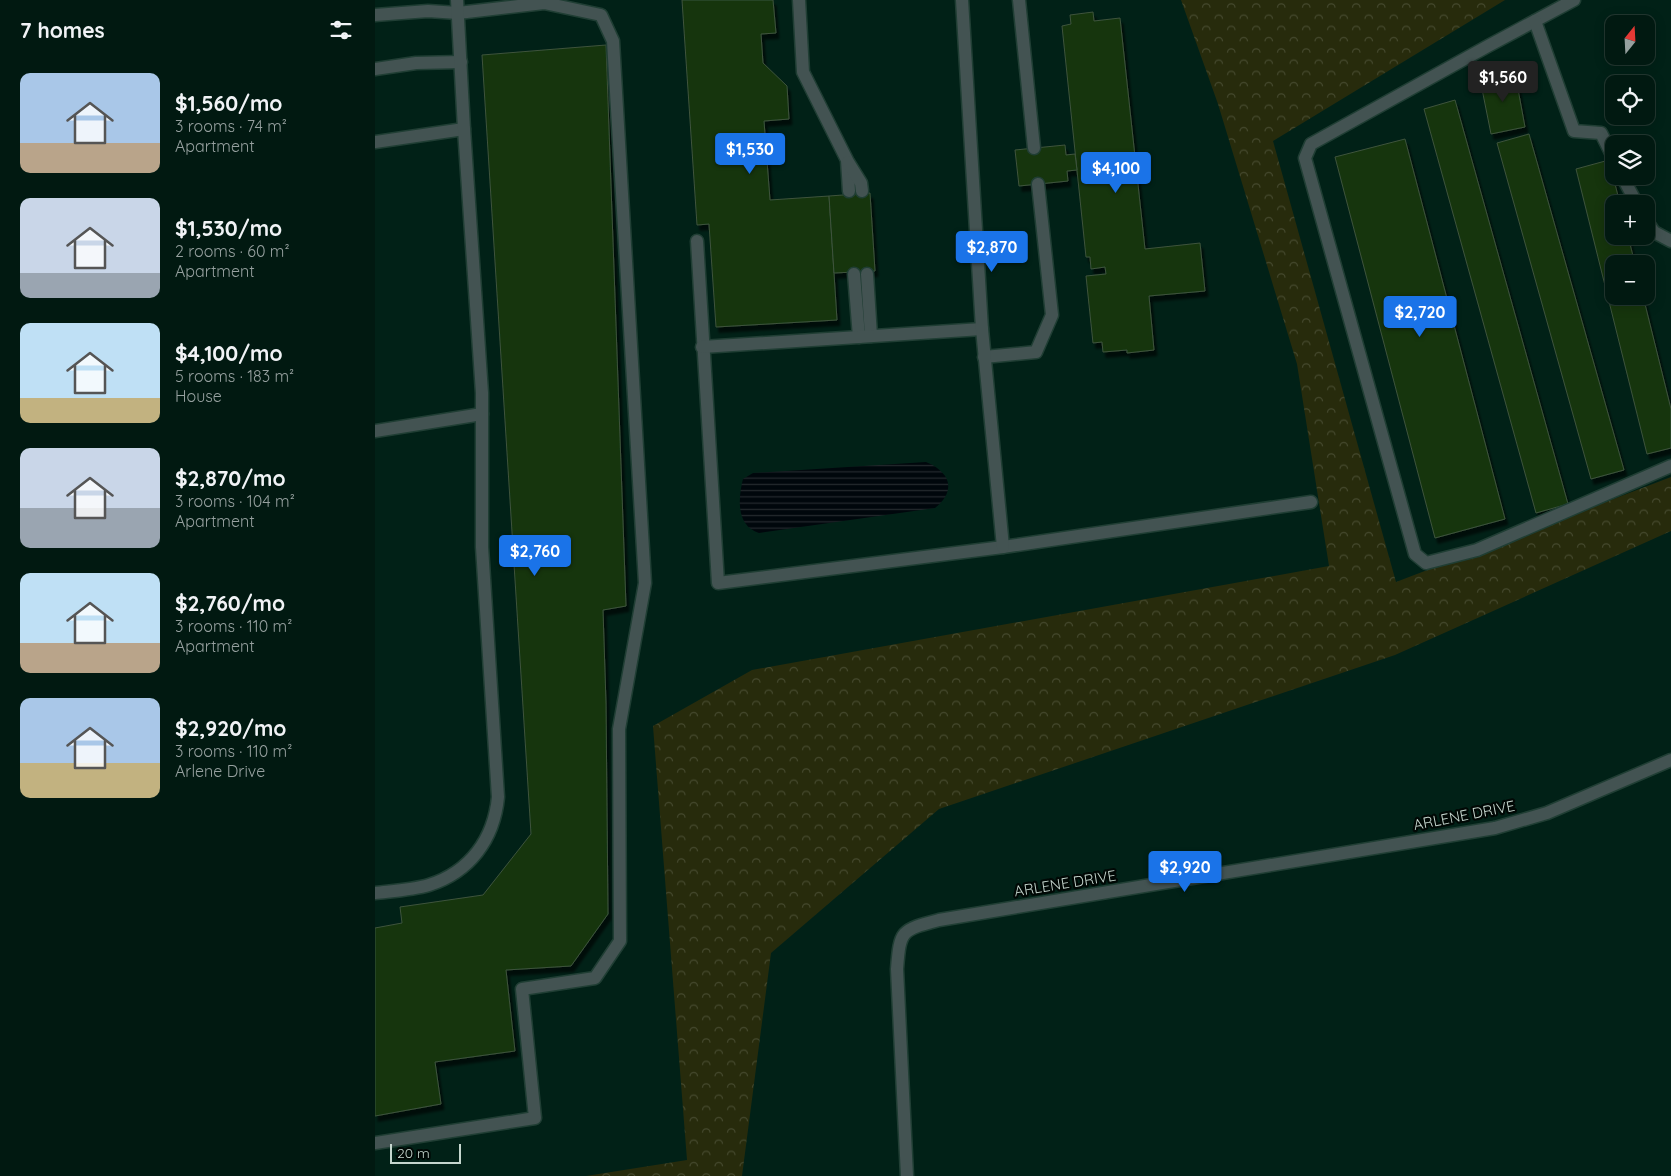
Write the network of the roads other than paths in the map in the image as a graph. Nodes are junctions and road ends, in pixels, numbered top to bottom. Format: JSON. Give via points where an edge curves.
{"nodes":[{"id":1,"x":799,"y":0,"type":"edge"},
{"id":2,"x":962,"y":0,"type":"edge"},
{"id":3,"x":1019,"y":0,"type":"edge"},
{"id":4,"x":1574,"y":0,"type":"edge"},
{"id":5,"x":458,"y":6,"type":"edge"},
{"id":6,"x":375,"y":15,"type":"edge"},
{"id":7,"x":1535,"y":21,"type":"junction"},
{"id":8,"x":461,"y":62,"type":"junction"},
{"id":9,"x":375,"y":69,"type":"edge"},
{"id":10,"x":464,"y":129,"type":"junction"},
{"id":11,"x":1605,"y":141,"type":"edge"},
{"id":12,"x":375,"y":142,"type":"edge"},
{"id":13,"x":1034,"y":148,"type":"dead end"},
{"id":14,"x":1038,"y":184,"type":"dead end"},
{"id":15,"x":855,"y":191,"type":"dead end"},
{"id":16,"x":1655,"y":232,"type":"edge"},
{"id":17,"x":1671,"y":240,"type":"edge"},
{"id":18,"x":697,"y":241,"type":"dead end"},
{"id":19,"x":861,"y":274,"type":"dead end"},
{"id":20,"x":982,"y":329,"type":"junction"},
{"id":21,"x":865,"y":337,"type":"junction"},
{"id":22,"x":702,"y":348,"type":"junction"},
{"id":23,"x":984,"y":357,"type":"junction"},
{"id":24,"x":482,"y":414,"type":"junction"},
{"id":25,"x":375,"y":431,"type":"edge"},
{"id":26,"x":1671,"y":466,"type":"edge"},
{"id":27,"x":1311,"y":502,"type":"dead end"},
{"id":28,"x":1003,"y":547,"type":"junction"},
{"id":29,"x":1671,"y":760,"type":"edge"},
{"id":30,"x":375,"y":893,"type":"edge"},
{"id":31,"x":375,"y":1143,"type":"edge"},
{"id":32,"x":907,"y":1176,"type":"edge"}],
"edges":[{"from":1,"to":15,"type":"street","via":[[803,72],[847,160]]},
{"from":2,"to":20,"type":"street"},
{"from":3,"to":13,"type":"street"},
{"from":4,"to":7,"type":"street"},
{"from":5,"to":6,"type":"street"},
{"from":5,"to":8,"type":"street"},
{"from":5,"to":31,"type":"street","via":[[544,3],[601,15],[613,41],[645,583],[619,729],[621,941],[595,978],[522,989],[535,1118]]},
{"from":7,"to":11,"type":"street","via":[[1574,131],[1601,133]]},
{"from":7,"to":26,"type":"street","via":[[1311,144],[1305,158],[1415,554],[1426,563],[1477,550]]},
{"from":8,"to":9,"type":"street","via":[[416,63]]},
{"from":8,"to":10,"type":"street"},
{"from":10,"to":12,"type":"street"},
{"from":10,"to":24,"type":"street"},
{"from":14,"to":23,"type":"street","via":[[1052,315],[1036,352]]},
{"from":16,"to":17,"type":"street"},
{"from":18,"to":22,"type":"street"},
{"from":19,"to":21,"type":"street"},
{"from":20,"to":21,"type":"street"},
{"from":20,"to":23,"type":"street"},
{"from":21,"to":22,"type":"street"},
{"from":22,"to":28,"type":"street","via":[[718,583]]},
{"from":23,"to":28,"type":"street"},
{"from":24,"to":25,"type":"street"},
{"from":24,"to":30,"type":"street","via":[[482,547],[497,808],[480,851],[450,877],[427,885]]},
{"from":27,"to":28,"type":"street"},
{"from":29,"to":32,"type":"street","name":"ARLENE DRIVE","via":[[1547,814],[1495,828],[939,920],[913,927],[899,943],[897,969]]}]}
